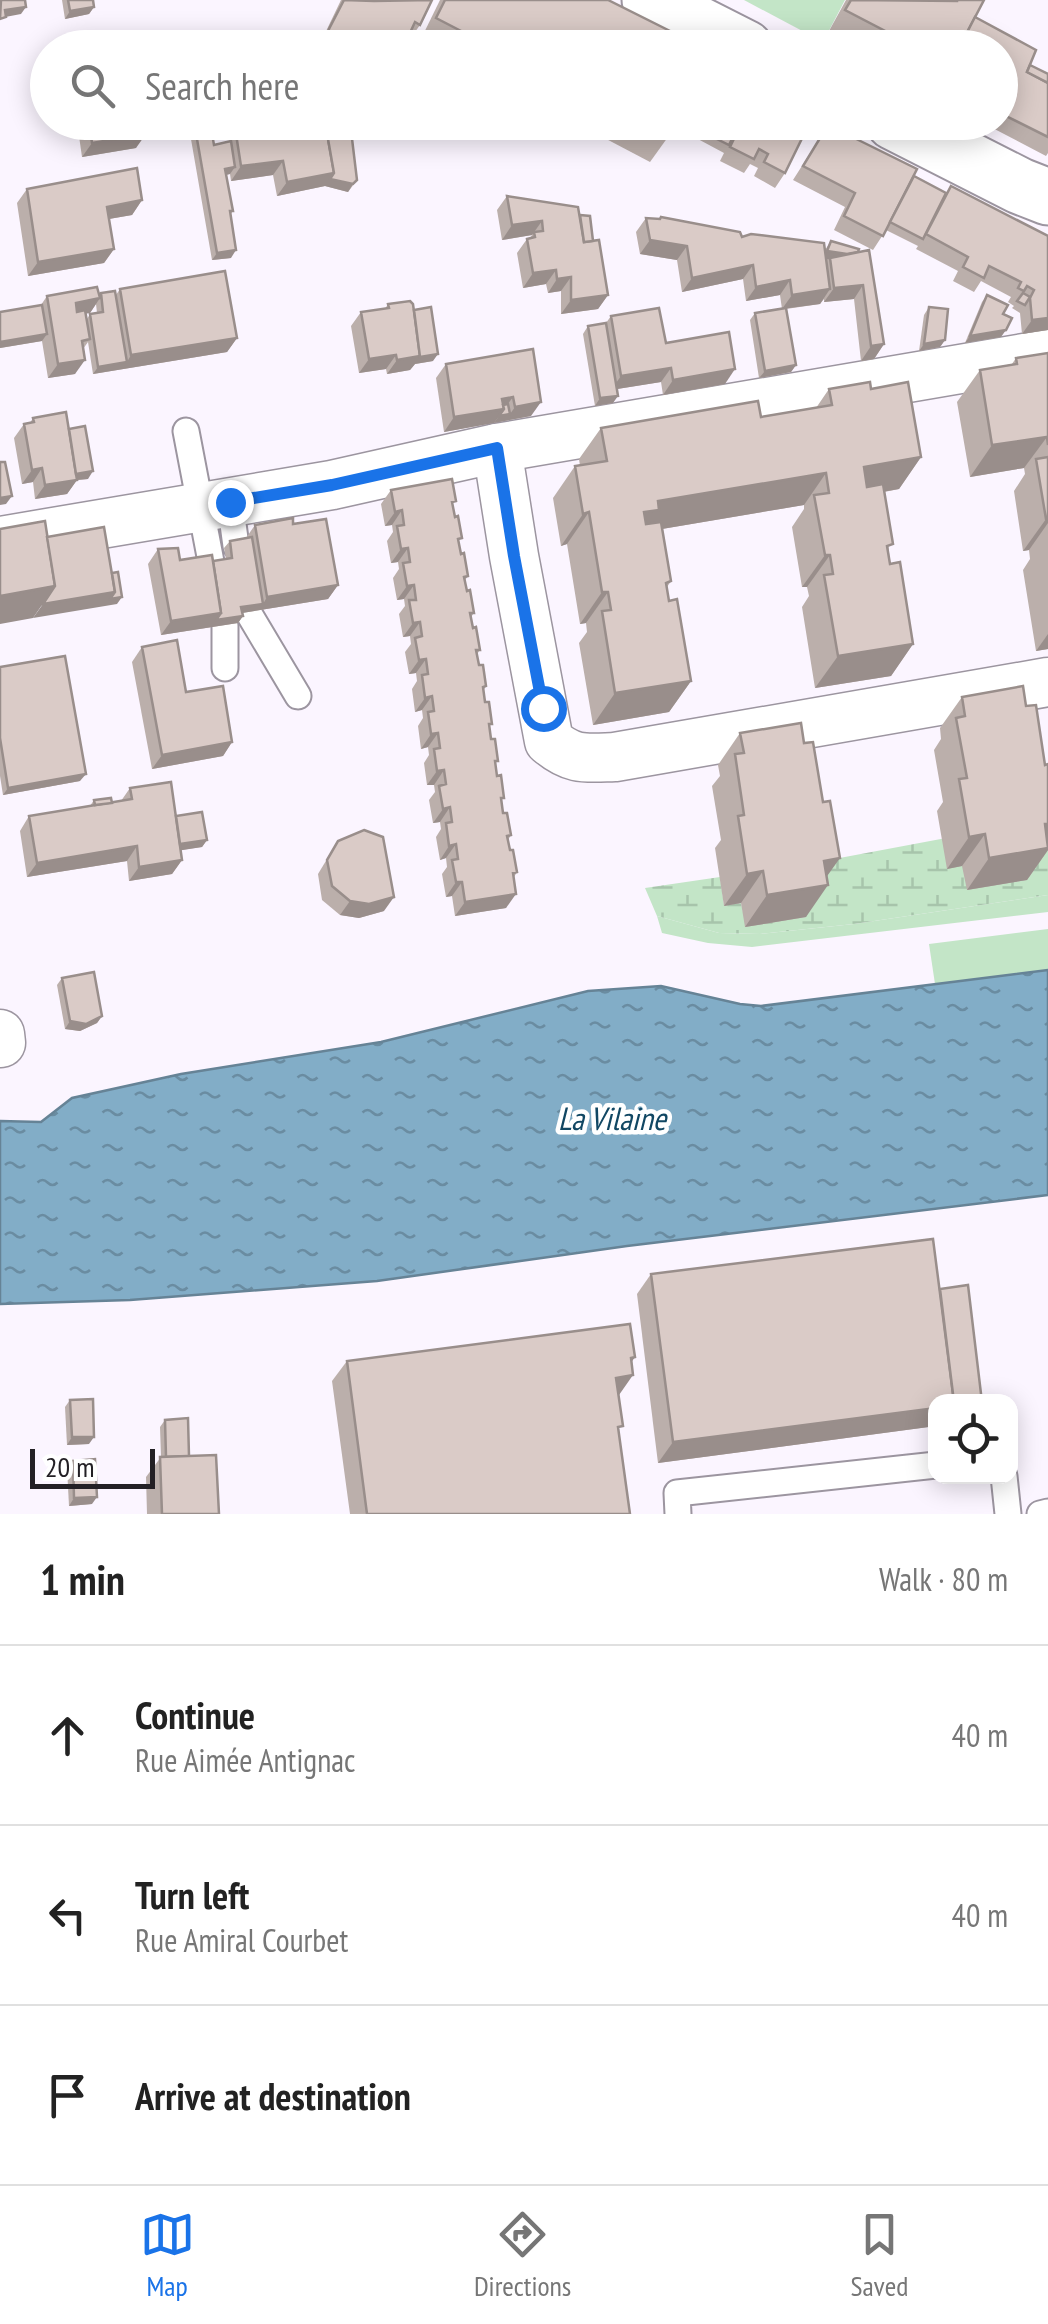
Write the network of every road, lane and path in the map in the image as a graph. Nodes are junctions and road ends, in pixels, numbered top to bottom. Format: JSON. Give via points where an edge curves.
{"nodes":[{"id":1,"x":650,"y":0,"type":"edge"},
{"id":2,"x":709,"y":30,"type":"edge"},
{"id":3,"x":929,"y":140,"type":"edge"},
{"id":4,"x":1039,"y":197,"type":"edge"},
{"id":5,"x":1048,"y":354,"type":"edge"},
{"id":6,"x":186,"y":431,"type":"dead end"},
{"id":7,"x":497,"y":448,"type":"junction"},
{"id":8,"x":222,"y":519,"type":"junction"},
{"id":9,"x":0,"y":541,"type":"edge"},
{"id":10,"x":212,"y":567,"type":"edge"},
{"id":11,"x":248,"y":612,"type":"edge"},
{"id":12,"x":225,"y":626,"type":"edge"},
{"id":13,"x":225,"y":668,"type":"dead end"},
{"id":14,"x":1048,"y":682,"type":"edge"},
{"id":15,"x":298,"y":696,"type":"dead end"},
{"id":16,"x":0,"y":1034,"type":"edge"},
{"id":17,"x":1,"y":1043,"type":"edge"},
{"id":18,"x":928,"y":1466,"type":"edge"},
{"id":19,"x":1005,"y":1484,"type":"edge"},
{"id":20,"x":1048,"y":1512,"type":"edge"},
{"id":21,"x":678,"y":1514,"type":"edge"},
{"id":22,"x":1008,"y":1514,"type":"edge"},
{"id":23,"x":1040,"y":1514,"type":"edge"}],
"edges":[{"from":1,"to":2,"type":"main road"},
{"from":3,"to":4,"type":"main road"},
{"from":5,"to":7,"type":"street"},
{"from":6,"to":8,"type":"lane"},
{"from":7,"to":8,"type":"street","via":[[332,485]]},
{"from":7,"to":14,"type":"street","via":[[550,741],[566,755],[615,757]]},
{"from":8,"to":9,"type":"street"},
{"from":8,"to":10,"type":"lane"},
{"from":11,"to":15,"type":"lane"},
{"from":12,"to":13,"type":"lane"},
{"from":16,"to":17,"type":"street"},
{"from":18,"to":21,"type":"lane","via":[[676,1493]]},
{"from":19,"to":22,"type":"lane"},
{"from":20,"to":23,"type":"lane"}]}
